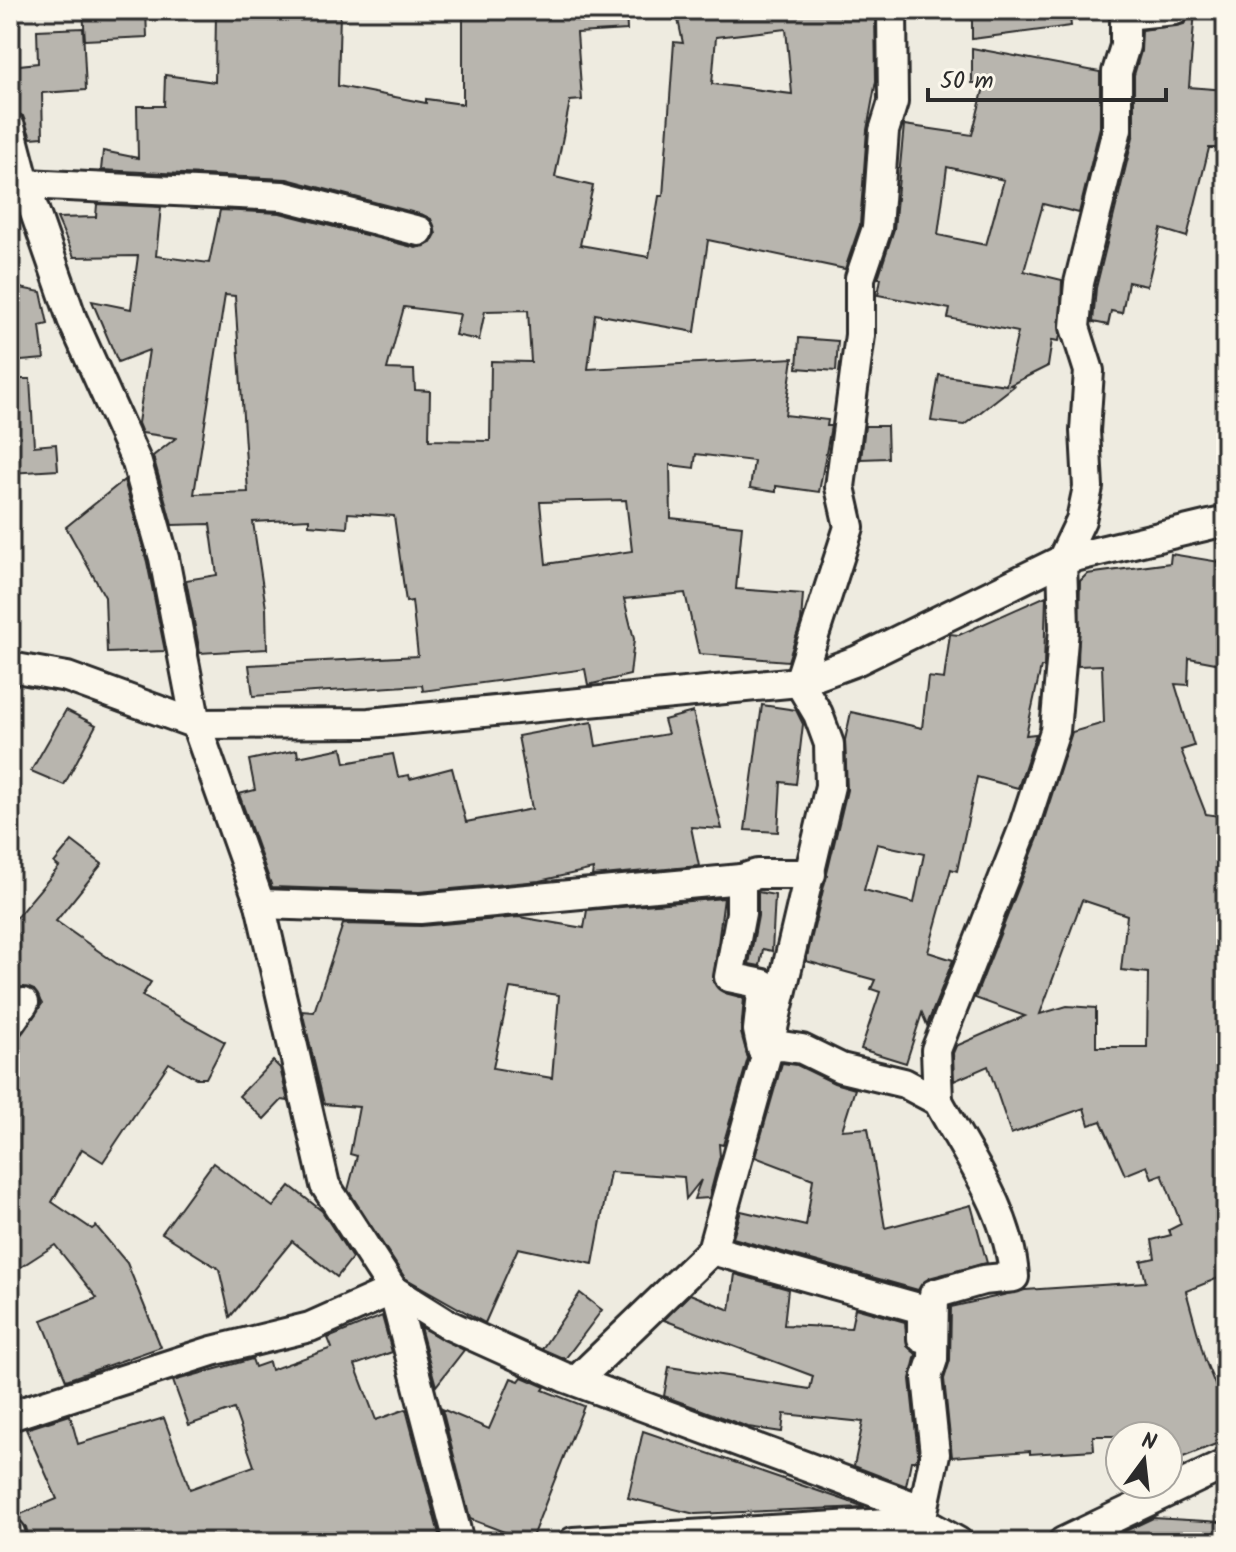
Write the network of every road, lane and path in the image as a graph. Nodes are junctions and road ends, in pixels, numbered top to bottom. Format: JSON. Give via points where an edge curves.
{"nodes":[{"id":1,"x":892,"y":10,"type":"edge"},
{"id":2,"x":1175,"y":10,"type":"edge"},
{"id":3,"x":10,"y":127,"type":"edge"},
{"id":4,"x":25,"y":184,"type":"junction"},
{"id":5,"x":419,"y":231,"type":"dead end"},
{"id":6,"x":1226,"y":521,"type":"edge"},
{"id":7,"x":1062,"y":560,"type":"junction"},
{"id":8,"x":10,"y":667,"type":"edge"},
{"id":9,"x":799,"y":682,"type":"junction"},
{"id":10,"x":196,"y":724,"type":"junction"},
{"id":11,"x":811,"y":874,"type":"junction"},
{"id":12,"x":741,"y":879,"type":"junction"},
{"id":13,"x":260,"y":904,"type":"junction"},
{"id":14,"x":768,"y":1049,"type":"junction"},
{"id":15,"x":938,"y":1101,"type":"junction"},
{"id":16,"x":712,"y":1250,"type":"junction"},
{"id":17,"x":393,"y":1290,"type":"junction"},
{"id":18,"x":576,"y":1381,"type":"junction"},
{"id":19,"x":10,"y":1416,"type":"edge"},
{"id":20,"x":1226,"y":1464,"type":"edge"},
{"id":21,"x":920,"y":1515,"type":"junction"},
{"id":22,"x":459,"y":1542,"type":"edge"},
{"id":23,"x":573,"y":1542,"type":"edge"},
{"id":24,"x":958,"y":1542,"type":"edge"},
{"id":25,"x":1063,"y":1542,"type":"edge"}],
"edges":[{"from":1,"to":9,"type":"street","via":[[893,102],[884,131],[877,228],[860,278],[860,335],[840,487],[849,527]]},
{"from":2,"to":7,"type":"street","via":[[1125,15],[1117,129],[1079,283],[1075,327],[1089,371],[1088,487],[1081,520]]},
{"from":3,"to":4,"type":"street"},
{"from":4,"to":5,"type":"street","via":[[283,196]]},
{"from":4,"to":10,"type":"street","via":[[72,319],[137,463],[164,558]]},
{"from":6,"to":7,"type":"street"},
{"from":7,"to":9,"type":"street","via":[[856,661]]},
{"from":7,"to":15,"type":"street","via":[[1064,629],[1055,731],[1022,832],[936,1050]]},
{"from":8,"to":10,"type":"street","via":[[67,677]]},
{"from":9,"to":10,"type":"street","via":[[369,723]]},
{"from":9,"to":11,"type":"street","via":[[829,744],[830,786]]},
{"from":10,"to":13,"type":"street"},
{"from":11,"to":12,"type":"street"},
{"from":11,"to":14,"type":"street"},
{"from":12,"to":13,"type":"street","via":[[420,909]]},
{"from":12,"to":14,"type":"street","via":[[741,913],[729,977],[763,984],[758,1030],[762,1049]]},
{"from":13,"to":17,"type":"street","via":[[325,1185]]},
{"from":14,"to":15,"type":"street","via":[[802,1049],[841,1068],[904,1083]]},
{"from":14,"to":16,"type":"street"},
{"from":15,"to":21,"type":"street","via":[[1002,1219],[1012,1247],[1014,1277],[934,1294],[933,1359],[927,1377],[935,1454]]},
{"from":16,"to":18,"type":"street"},
{"from":16,"to":21,"type":"street","via":[[922,1309]]},
{"from":17,"to":18,"type":"street","via":[[449,1325]]},
{"from":17,"to":19,"type":"street","via":[[310,1327],[212,1351]]},
{"from":17,"to":22,"type":"street"},
{"from":18,"to":21,"type":"street"},
{"from":20,"to":25,"type":"street"},
{"from":21,"to":23,"type":"street"},
{"from":21,"to":24,"type":"street"}]}
